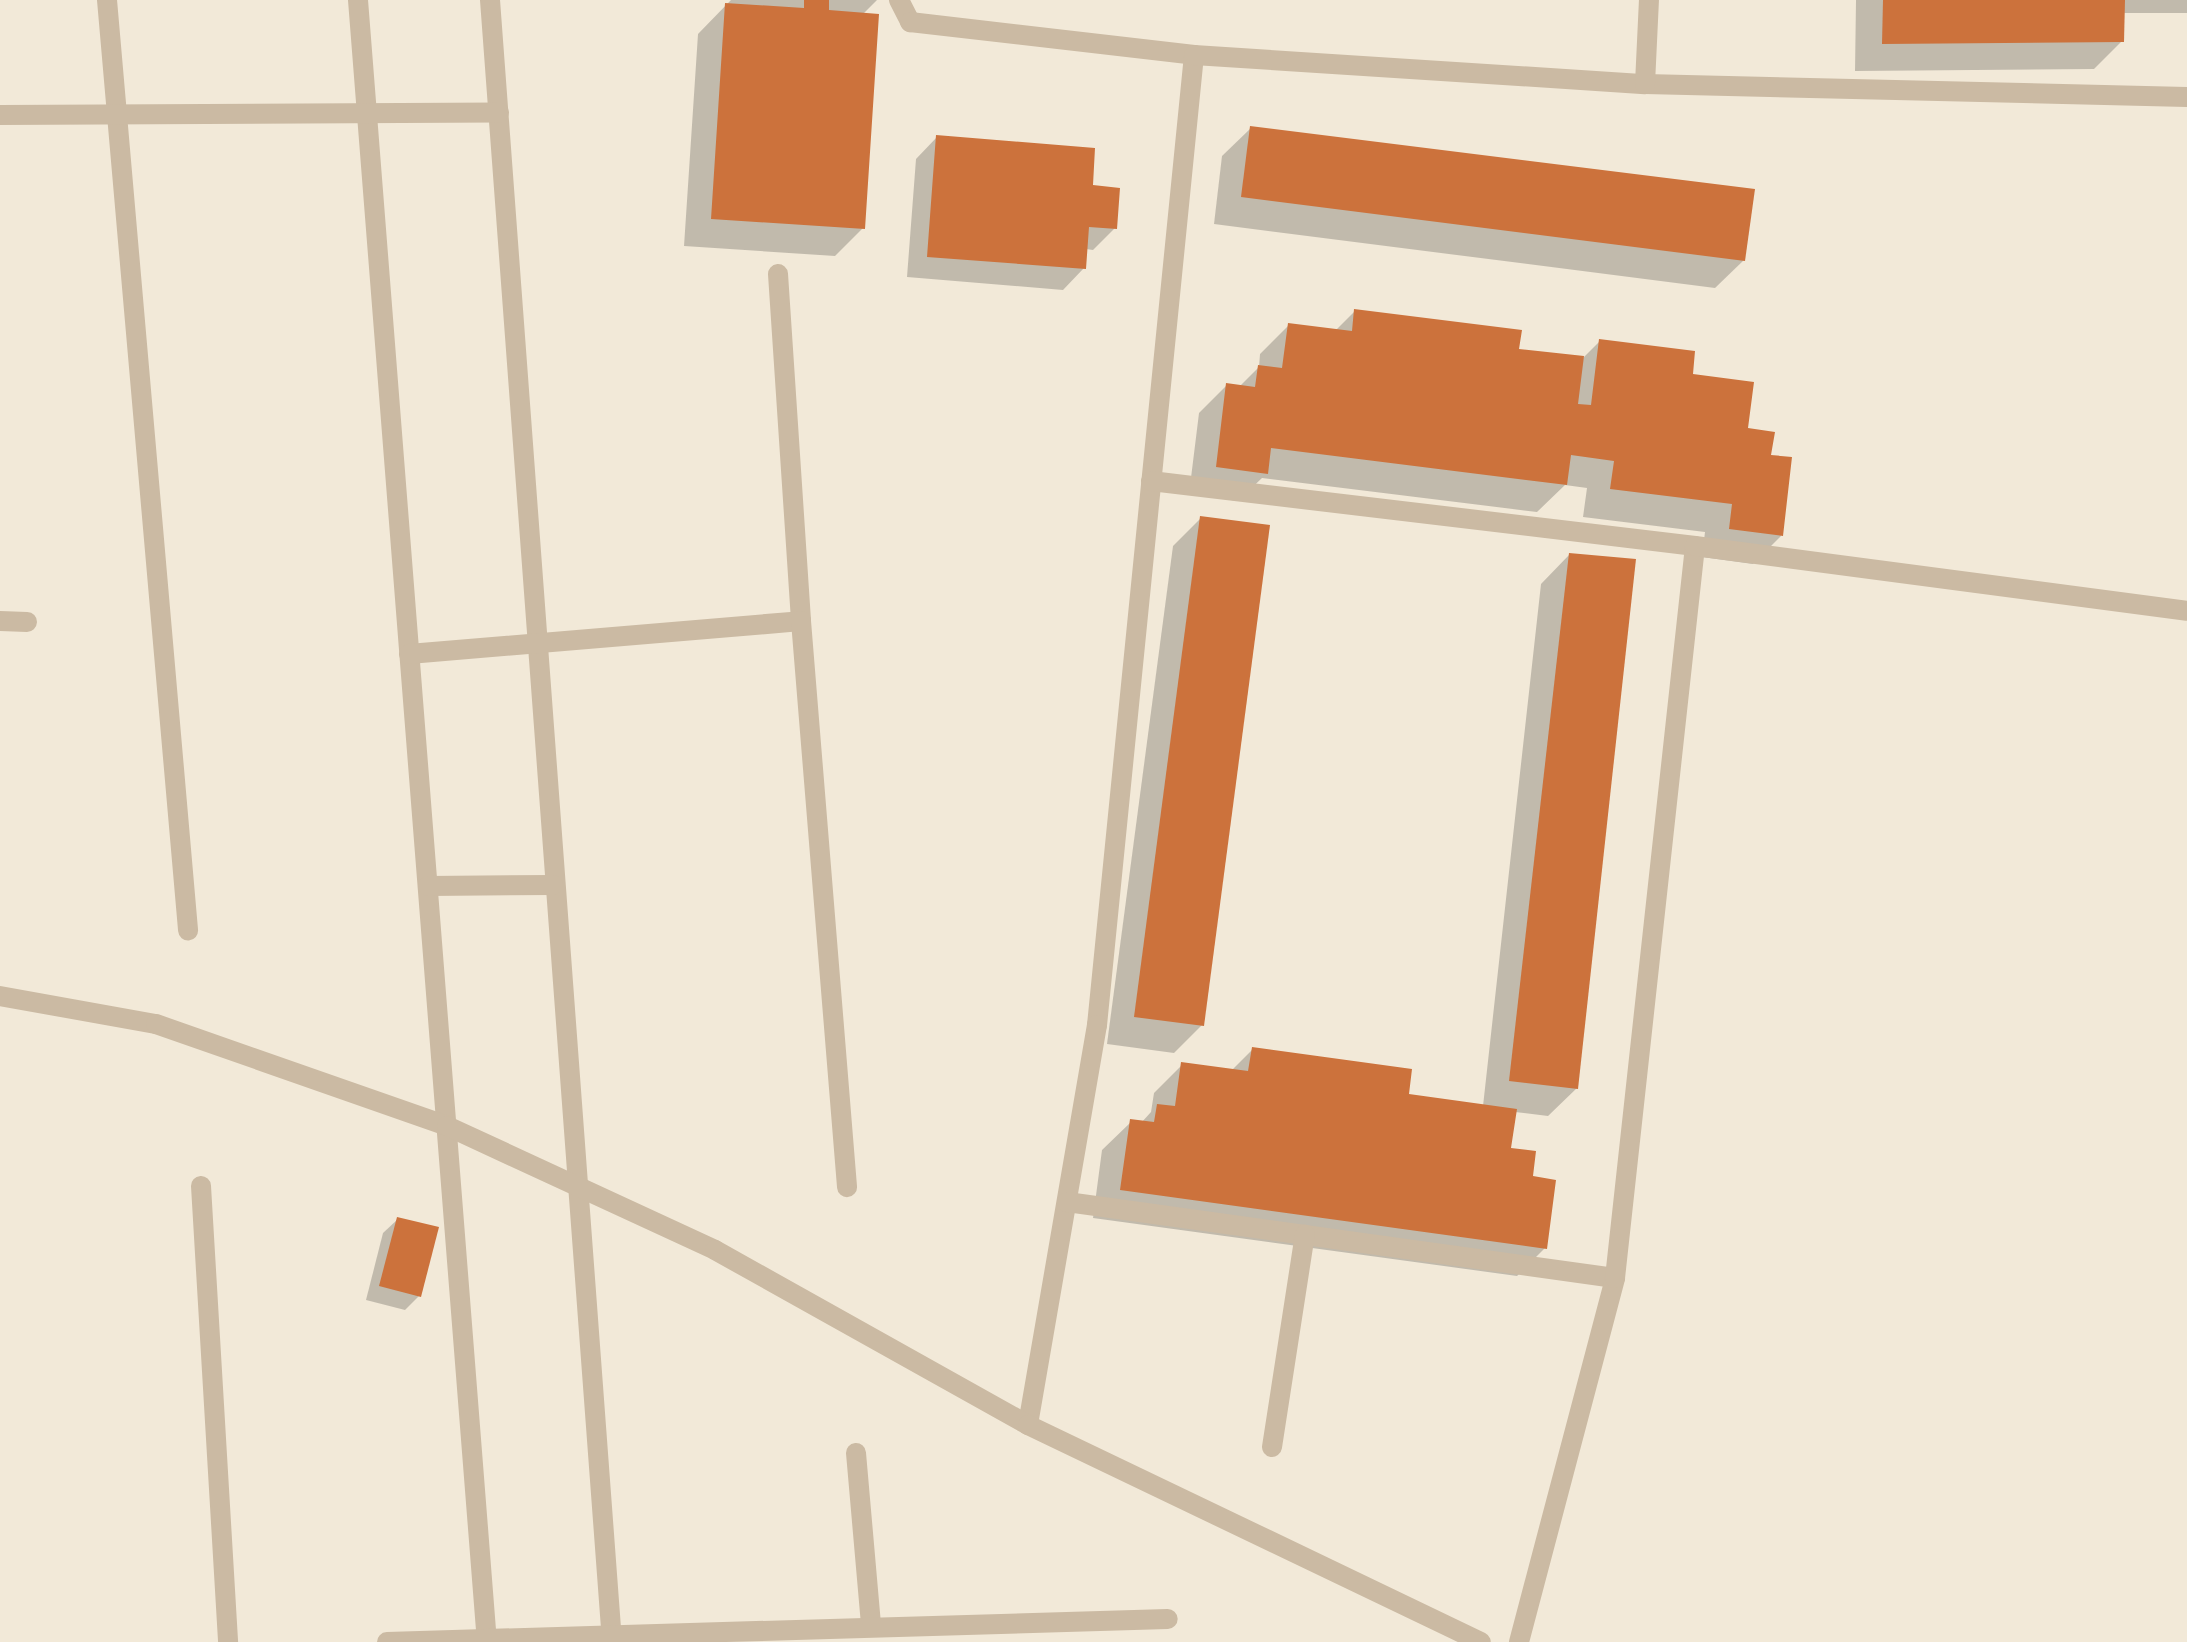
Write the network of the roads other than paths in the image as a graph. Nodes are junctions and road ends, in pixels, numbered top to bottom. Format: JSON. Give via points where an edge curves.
{"nodes":[{"id":1,"x":107,"y":0,"type":"edge"},
{"id":2,"x":358,"y":0,"type":"edge"},
{"id":3,"x":490,"y":0,"type":"edge"},
{"id":4,"x":899,"y":0,"type":"edge"},
{"id":5,"x":1649,"y":0,"type":"edge"},
{"id":6,"x":1194,"y":55,"type":"junction"},
{"id":7,"x":1645,"y":84,"type":"junction"},
{"id":8,"x":2187,"y":97,"type":"edge"},
{"id":9,"x":366,"y":110,"type":"junction"},
{"id":10,"x":499,"y":112,"type":"junction"},
{"id":11,"x":116,"y":113,"type":"junction"},
{"id":12,"x":0,"y":115,"type":"edge"},
{"id":13,"x":778,"y":274,"type":"dead end"},
{"id":14,"x":1151,"y":481,"type":"junction"},
{"id":15,"x":1695,"y":546,"type":"junction"},
{"id":16,"x":2187,"y":611,"type":"edge"},
{"id":17,"x":0,"y":621,"type":"edge"},
{"id":18,"x":801,"y":621,"type":"junction"},
{"id":19,"x":27,"y":622,"type":"dead end"},
{"id":20,"x":537,"y":643,"type":"junction"},
{"id":21,"x":409,"y":654,"type":"junction"},
{"id":22,"x":553,"y":885,"type":"junction"},
{"id":23,"x":428,"y":886,"type":"junction"},
{"id":24,"x":188,"y":930,"type":"dead end"},
{"id":25,"x":0,"y":996,"type":"edge"},
{"id":26,"x":447,"y":1126,"type":"junction"},
{"id":27,"x":576,"y":1183,"type":"junction"},
{"id":28,"x":201,"y":1186,"type":"dead end"},
{"id":29,"x":847,"y":1187,"type":"dead end"},
{"id":30,"x":1067,"y":1202,"type":"junction"},
{"id":31,"x":1305,"y":1235,"type":"junction"},
{"id":32,"x":1615,"y":1278,"type":"junction"},
{"id":33,"x":1028,"y":1425,"type":"junction"},
{"id":34,"x":1272,"y":1447,"type":"dead end"},
{"id":35,"x":856,"y":1453,"type":"dead end"},
{"id":36,"x":1168,"y":1619,"type":"dead end"},
{"id":37,"x":871,"y":1626,"type":"junction"},
{"id":38,"x":612,"y":1638,"type":"edge"},
{"id":39,"x":487,"y":1640,"type":"edge"},
{"id":40,"x":228,"y":1642,"type":"edge"},
{"id":41,"x":387,"y":1642,"type":"edge"},
{"id":42,"x":1481,"y":1642,"type":"edge"},
{"id":43,"x":1519,"y":1642,"type":"edge"}],
"edges":[{"from":1,"to":11,"type":"street"},
{"from":2,"to":9,"type":"street"},
{"from":3,"to":10,"type":"street"},
{"from":4,"to":6,"type":"street","via":[[910,22]]},
{"from":5,"to":7,"type":"street"},
{"from":6,"to":7,"type":"street"},
{"from":6,"to":14,"type":"street"},
{"from":7,"to":8,"type":"street"},
{"from":9,"to":10,"type":"street"},
{"from":9,"to":11,"type":"street"},
{"from":9,"to":21,"type":"street"},
{"from":10,"to":20,"type":"street"},
{"from":11,"to":12,"type":"street"},
{"from":11,"to":24,"type":"street"},
{"from":13,"to":18,"type":"street"},
{"from":14,"to":15,"type":"street"},
{"from":14,"to":30,"type":"street","via":[[1097,1025]]},
{"from":15,"to":16,"type":"street"},
{"from":15,"to":32,"type":"street"},
{"from":17,"to":19,"type":"street"},
{"from":18,"to":20,"type":"street"},
{"from":18,"to":29,"type":"street"},
{"from":20,"to":21,"type":"street"},
{"from":20,"to":22,"type":"street"},
{"from":21,"to":23,"type":"street"},
{"from":22,"to":23,"type":"street"},
{"from":22,"to":27,"type":"street"},
{"from":23,"to":26,"type":"street"},
{"from":25,"to":26,"type":"street","via":[[156,1024]]},
{"from":26,"to":27,"type":"street"},
{"from":26,"to":39,"type":"street"},
{"from":27,"to":33,"type":"street","via":[[715,1250]]},
{"from":27,"to":38,"type":"street"},
{"from":28,"to":40,"type":"street"},
{"from":30,"to":31,"type":"street"},
{"from":30,"to":33,"type":"street"},
{"from":31,"to":32,"type":"street"},
{"from":31,"to":34,"type":"street"},
{"from":32,"to":43,"type":"street"},
{"from":33,"to":42,"type":"street"},
{"from":35,"to":37,"type":"street"},
{"from":36,"to":37,"type":"street"},
{"from":37,"to":38,"type":"street"},
{"from":38,"to":39,"type":"street"},
{"from":39,"to":41,"type":"street"}]}
